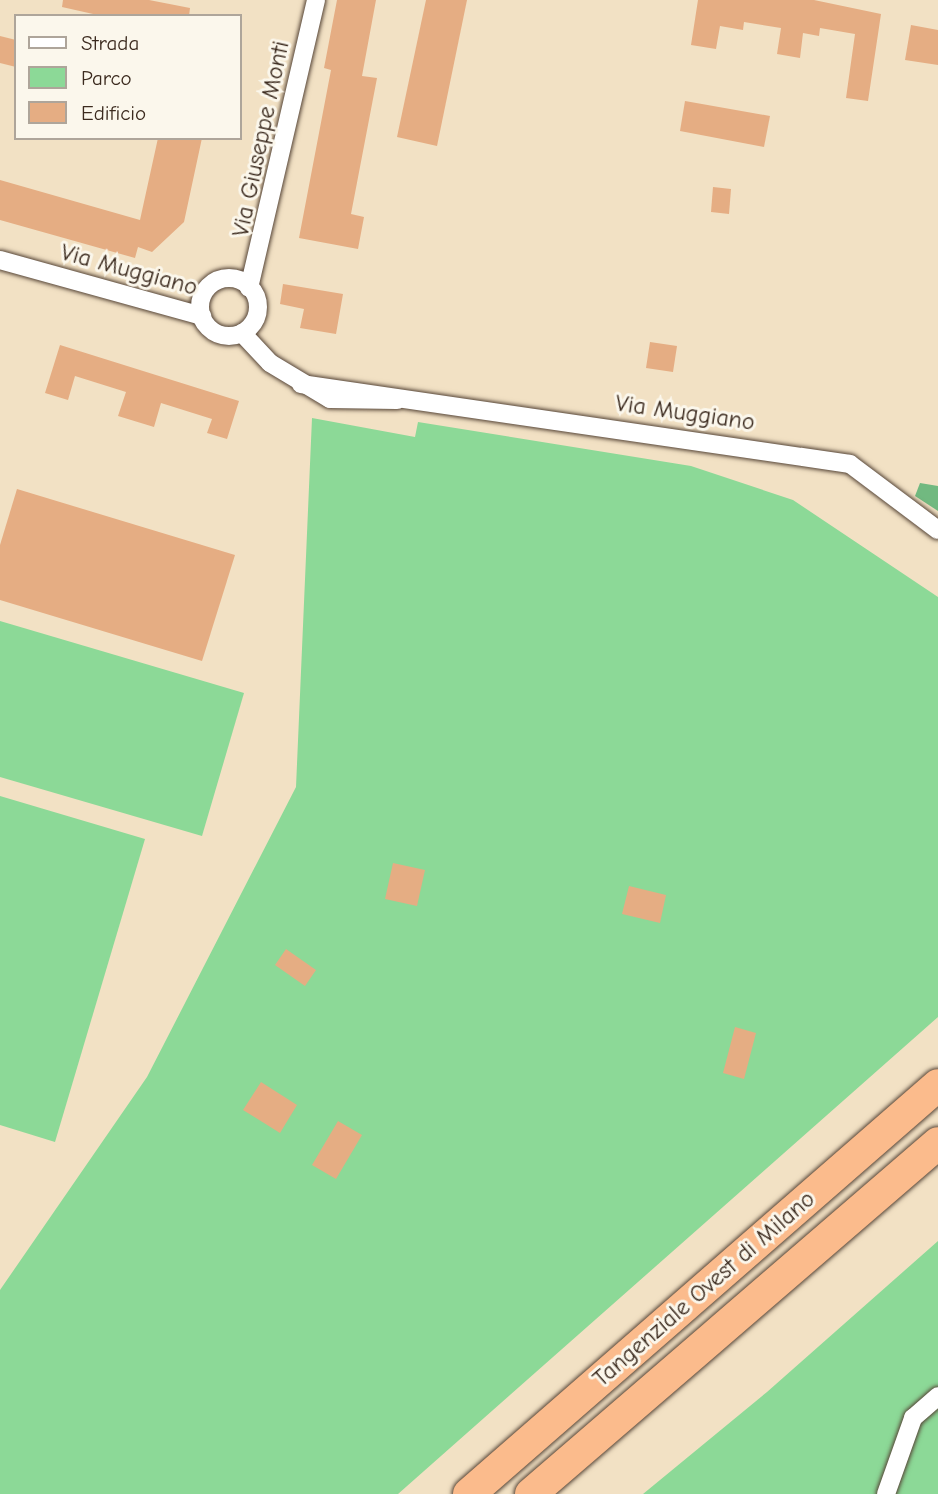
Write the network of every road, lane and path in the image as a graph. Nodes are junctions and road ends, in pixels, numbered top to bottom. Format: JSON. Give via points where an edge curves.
{"nodes":[{"id":1,"x":316,"y":0,"type":"edge"},
{"id":2,"x":0,"y":260,"type":"edge"},
{"id":3,"x":250,"y":288,"type":"junction"},
{"id":4,"x":202,"y":316,"type":"junction"},
{"id":5,"x":242,"y":333,"type":"junction"},
{"id":6,"x":938,"y":530,"type":"edge"},
{"id":7,"x":938,"y":1084,"type":"edge"},
{"id":8,"x":938,"y":1143,"type":"edge"},
{"id":9,"x":938,"y":1396,"type":"edge"},
{"id":10,"x":469,"y":1494,"type":"edge"},
{"id":11,"x":531,"y":1494,"type":"edge"},
{"id":12,"x":886,"y":1494,"type":"edge"}],
"edges":[{"from":1,"to":3,"type":"street","name":"Via Giuseppe Monti"},
{"from":2,"to":4,"type":"street","name":"Via Muggiano"},
{"from":3,"to":4,"type":"street","via":[[232,279],[215,283],[203,295]]},
{"from":3,"to":5,"type":"street","via":[[257,312]]},
{"from":4,"to":5,"type":"street","name":"Via Muggiano","via":[[219,334]]},
{"from":5,"to":6,"type":"street","name":"Via Muggiano","via":[[270,363],[330,399],[374,404],[403,399],[850,464]]},
{"from":7,"to":10,"type":"highway","name":"Tangenziale Ovest di Milano"},
{"from":8,"to":11,"type":"highway","name":"Tangenziale Ovest di Milano"},
{"from":9,"to":12,"type":"street","via":[[913,1418]]}]}
